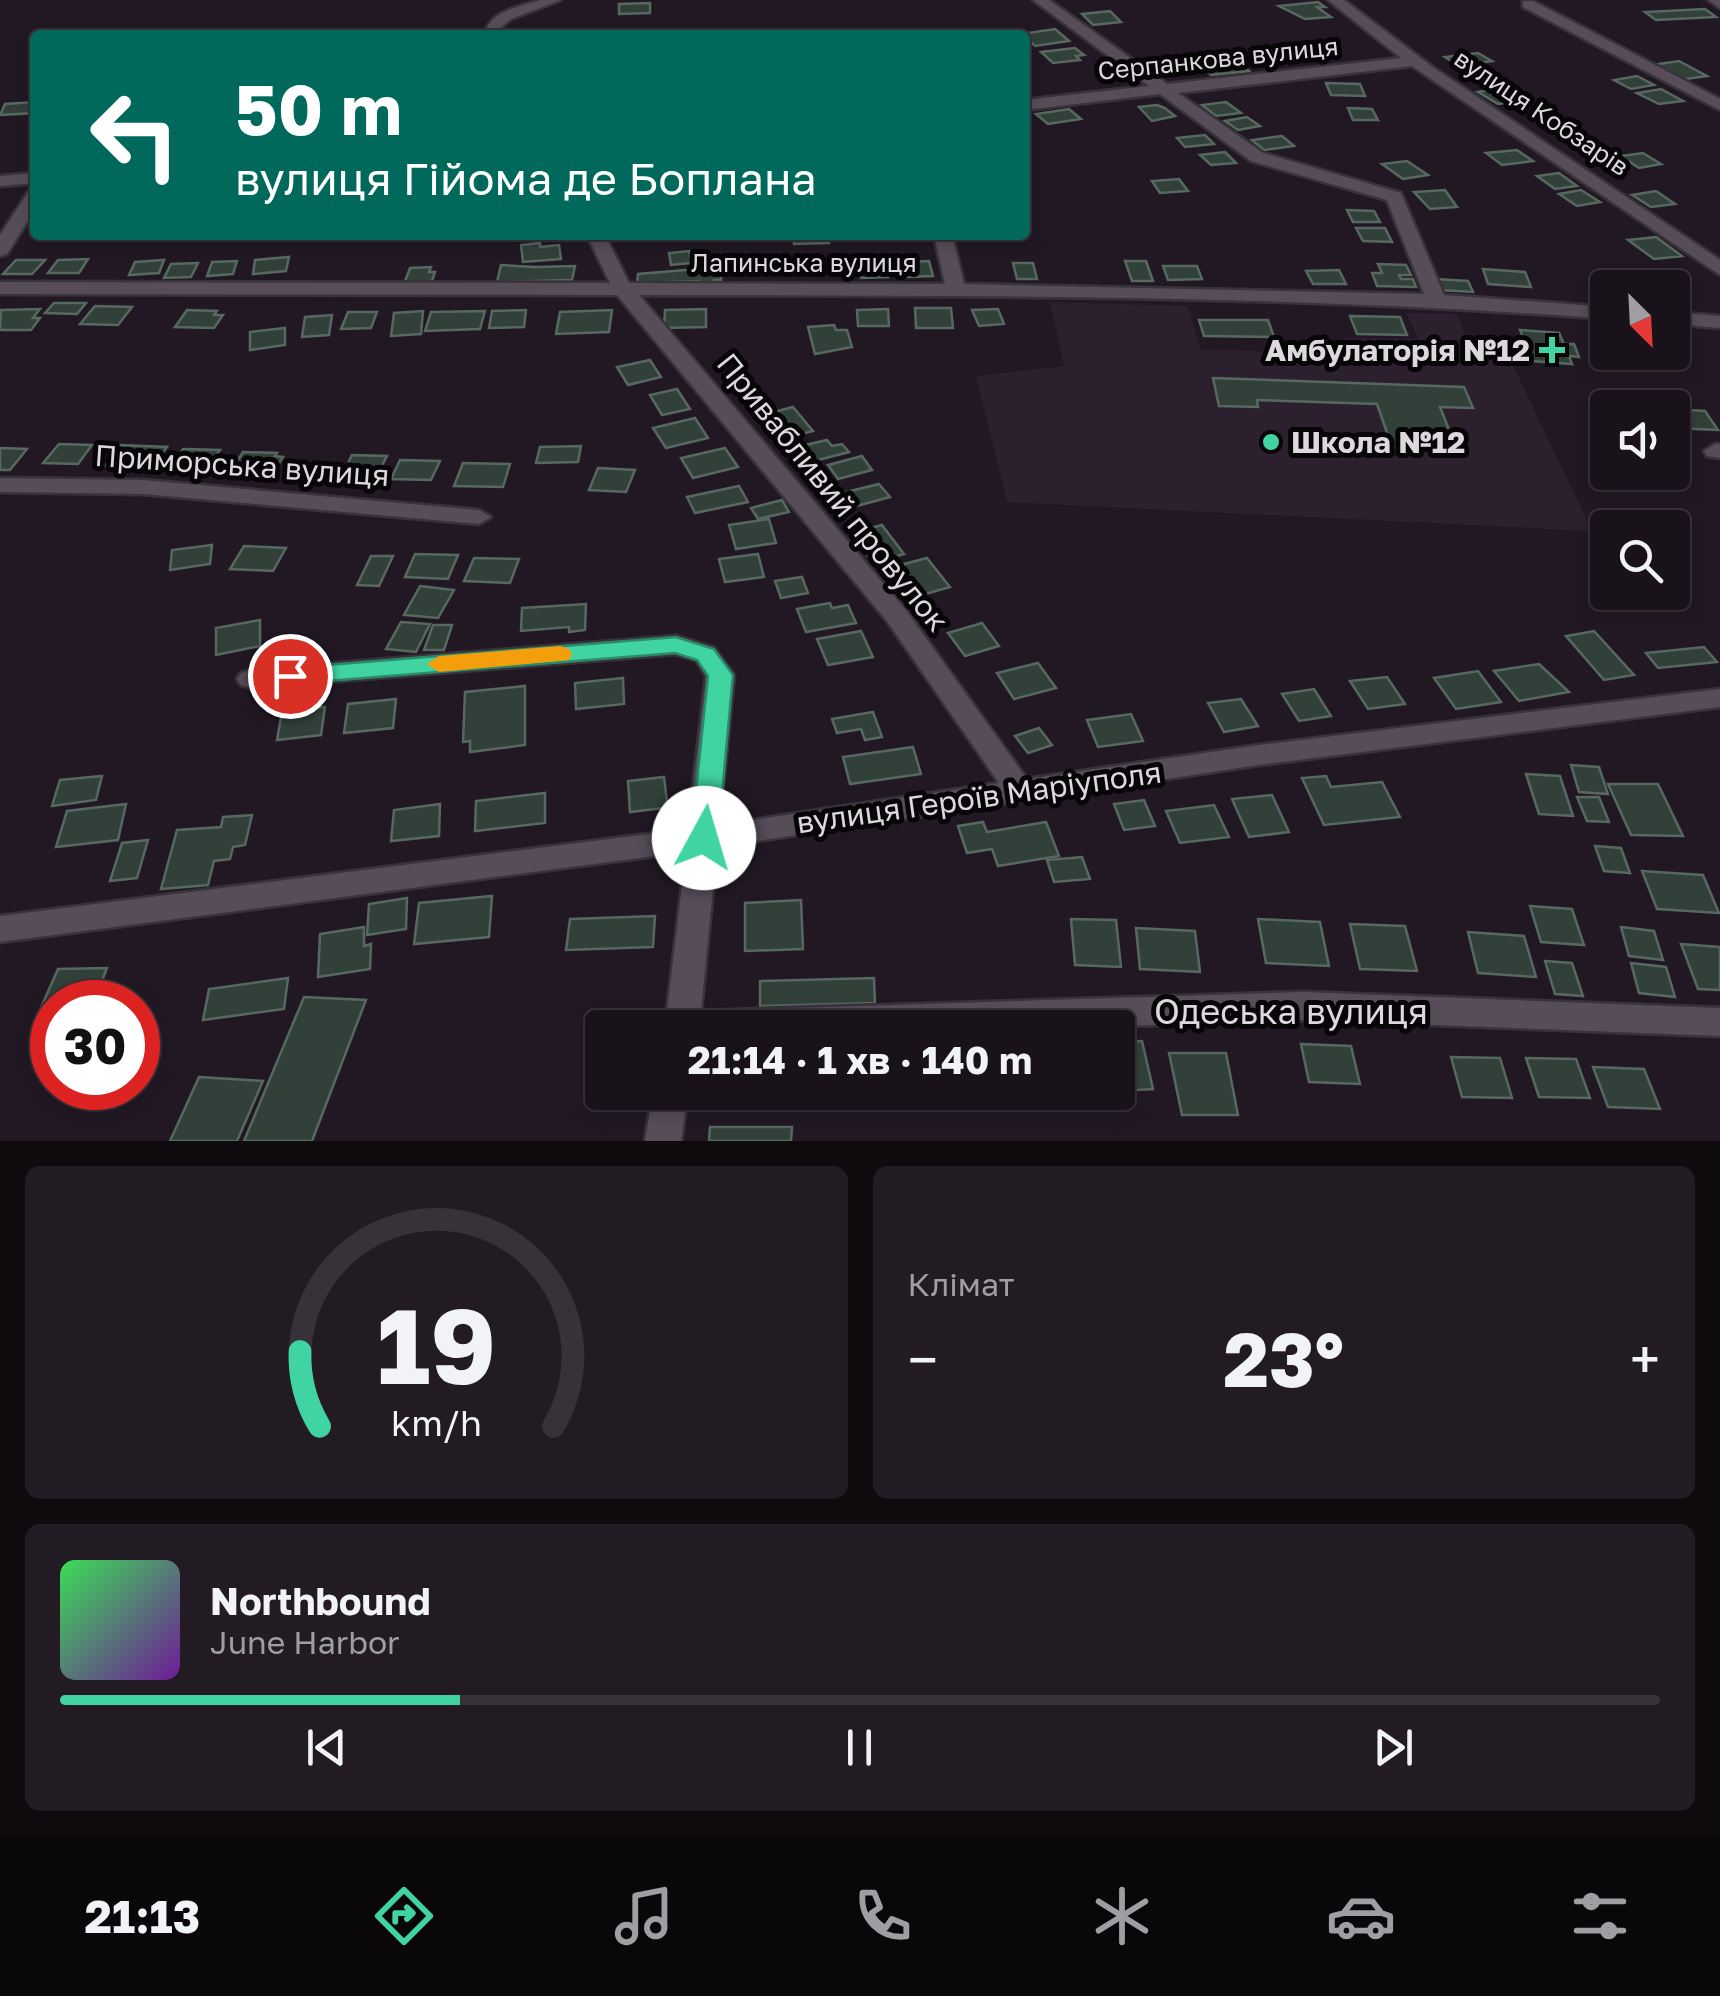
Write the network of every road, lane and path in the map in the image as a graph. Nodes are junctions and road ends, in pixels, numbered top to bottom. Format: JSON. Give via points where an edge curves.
{"nodes":[{"id":1,"x":554,"y":0,"type":"edge"},
{"id":2,"x":1040,"y":0,"type":"edge"},
{"id":3,"x":1335,"y":0,"type":"edge"},
{"id":4,"x":1528,"y":4,"type":"dead end"},
{"id":5,"x":493,"y":30,"type":"edge"},
{"id":6,"x":1417,"y":62,"type":"junction"},
{"id":7,"x":1157,"y":88,"type":"junction"},
{"id":8,"x":1030,"y":103,"type":"edge"},
{"id":9,"x":1720,"y":106,"type":"edge"},
{"id":10,"x":30,"y":178,"type":"edge"},
{"id":11,"x":0,"y":181,"type":"edge"},
{"id":12,"x":30,"y":203,"type":"edge"},
{"id":13,"x":598,"y":240,"type":"edge"},
{"id":14,"x":944,"y":240,"type":"edge"},
{"id":15,"x":0,"y":250,"type":"edge"},
{"id":16,"x":1720,"y":269,"type":"edge"},
{"id":17,"x":0,"y":288,"type":"edge"},
{"id":18,"x":622,"y":290,"type":"junction"},
{"id":19,"x":956,"y":290,"type":"junction"},
{"id":20,"x":1436,"y":300,"type":"junction"},
{"id":21,"x":1590,"y":313,"type":"edge"},
{"id":22,"x":1690,"y":320,"type":"edge"},
{"id":23,"x":1720,"y":322,"type":"edge"},
{"id":24,"x":0,"y":485,"type":"edge"},
{"id":25,"x":479,"y":516,"type":"dead end"},
{"id":26,"x":251,"y":680,"type":"dead end"},
{"id":27,"x":1720,"y":698,"type":"edge"},
{"id":28,"x":1020,"y":791,"type":"junction"},
{"id":29,"x":704,"y":838,"type":"junction"},
{"id":30,"x":0,"y":928,"type":"edge"},
{"id":31,"x":684,"y":1010,"type":"edge"},
{"id":32,"x":1135,"y":1012,"type":"edge"},
{"id":33,"x":1720,"y":1022,"type":"edge"},
{"id":34,"x":668,"y":1110,"type":"edge"},
{"id":35,"x":663,"y":1141,"type":"edge"}],
"edges":[{"from":1,"to":5,"type":"street","via":[[506,16]]},
{"from":2,"to":7,"type":"street"},
{"from":3,"to":6,"type":"street","name":"вулиця Кобзарів"},
{"from":4,"to":9,"type":"street"},
{"from":6,"to":7,"type":"street","name":"Серпанкова вулиця"},
{"from":6,"to":16,"type":"street","name":"вулиця Кобзарів"},
{"from":7,"to":8,"type":"street","name":"Серпанкова вулиця"},
{"from":7,"to":20,"type":"street","via":[[1268,162],[1394,197]]},
{"from":10,"to":11,"type":"street"},
{"from":12,"to":15,"type":"street"},
{"from":13,"to":18,"type":"street","name":"Привабливий провулок"},
{"from":14,"to":19,"type":"street"},
{"from":17,"to":18,"type":"street","name":"Лапинська вулиця"},
{"from":18,"to":19,"type":"street","name":"Лапинська вулиця"},
{"from":18,"to":28,"type":"street","name":"Привабливий провулок","via":[[896,615]]},
{"from":19,"to":20,"type":"street","name":"Лапинська вулиця"},
{"from":20,"to":21,"type":"street","name":"Лапинська вулиця"},
{"from":22,"to":23,"type":"street"},
{"from":24,"to":25,"type":"street","name":"Приморська вулиця","via":[[142,487]]},
{"from":26,"to":29,"type":"street","via":[[676,645],[705,654],[720,675]]},
{"from":27,"to":28,"type":"street","name":"вулиця Героїв Маріуполя"},
{"from":28,"to":29,"type":"street","name":"вулиця Героїв Маріуполя"},
{"from":29,"to":30,"type":"street","name":"вулиця Героїв Маріуполя"},
{"from":29,"to":31,"type":"street"},
{"from":32,"to":33,"type":"street","name":"Одеська вулиця","via":[[1304,1006]]},
{"from":34,"to":35,"type":"street"}]}
